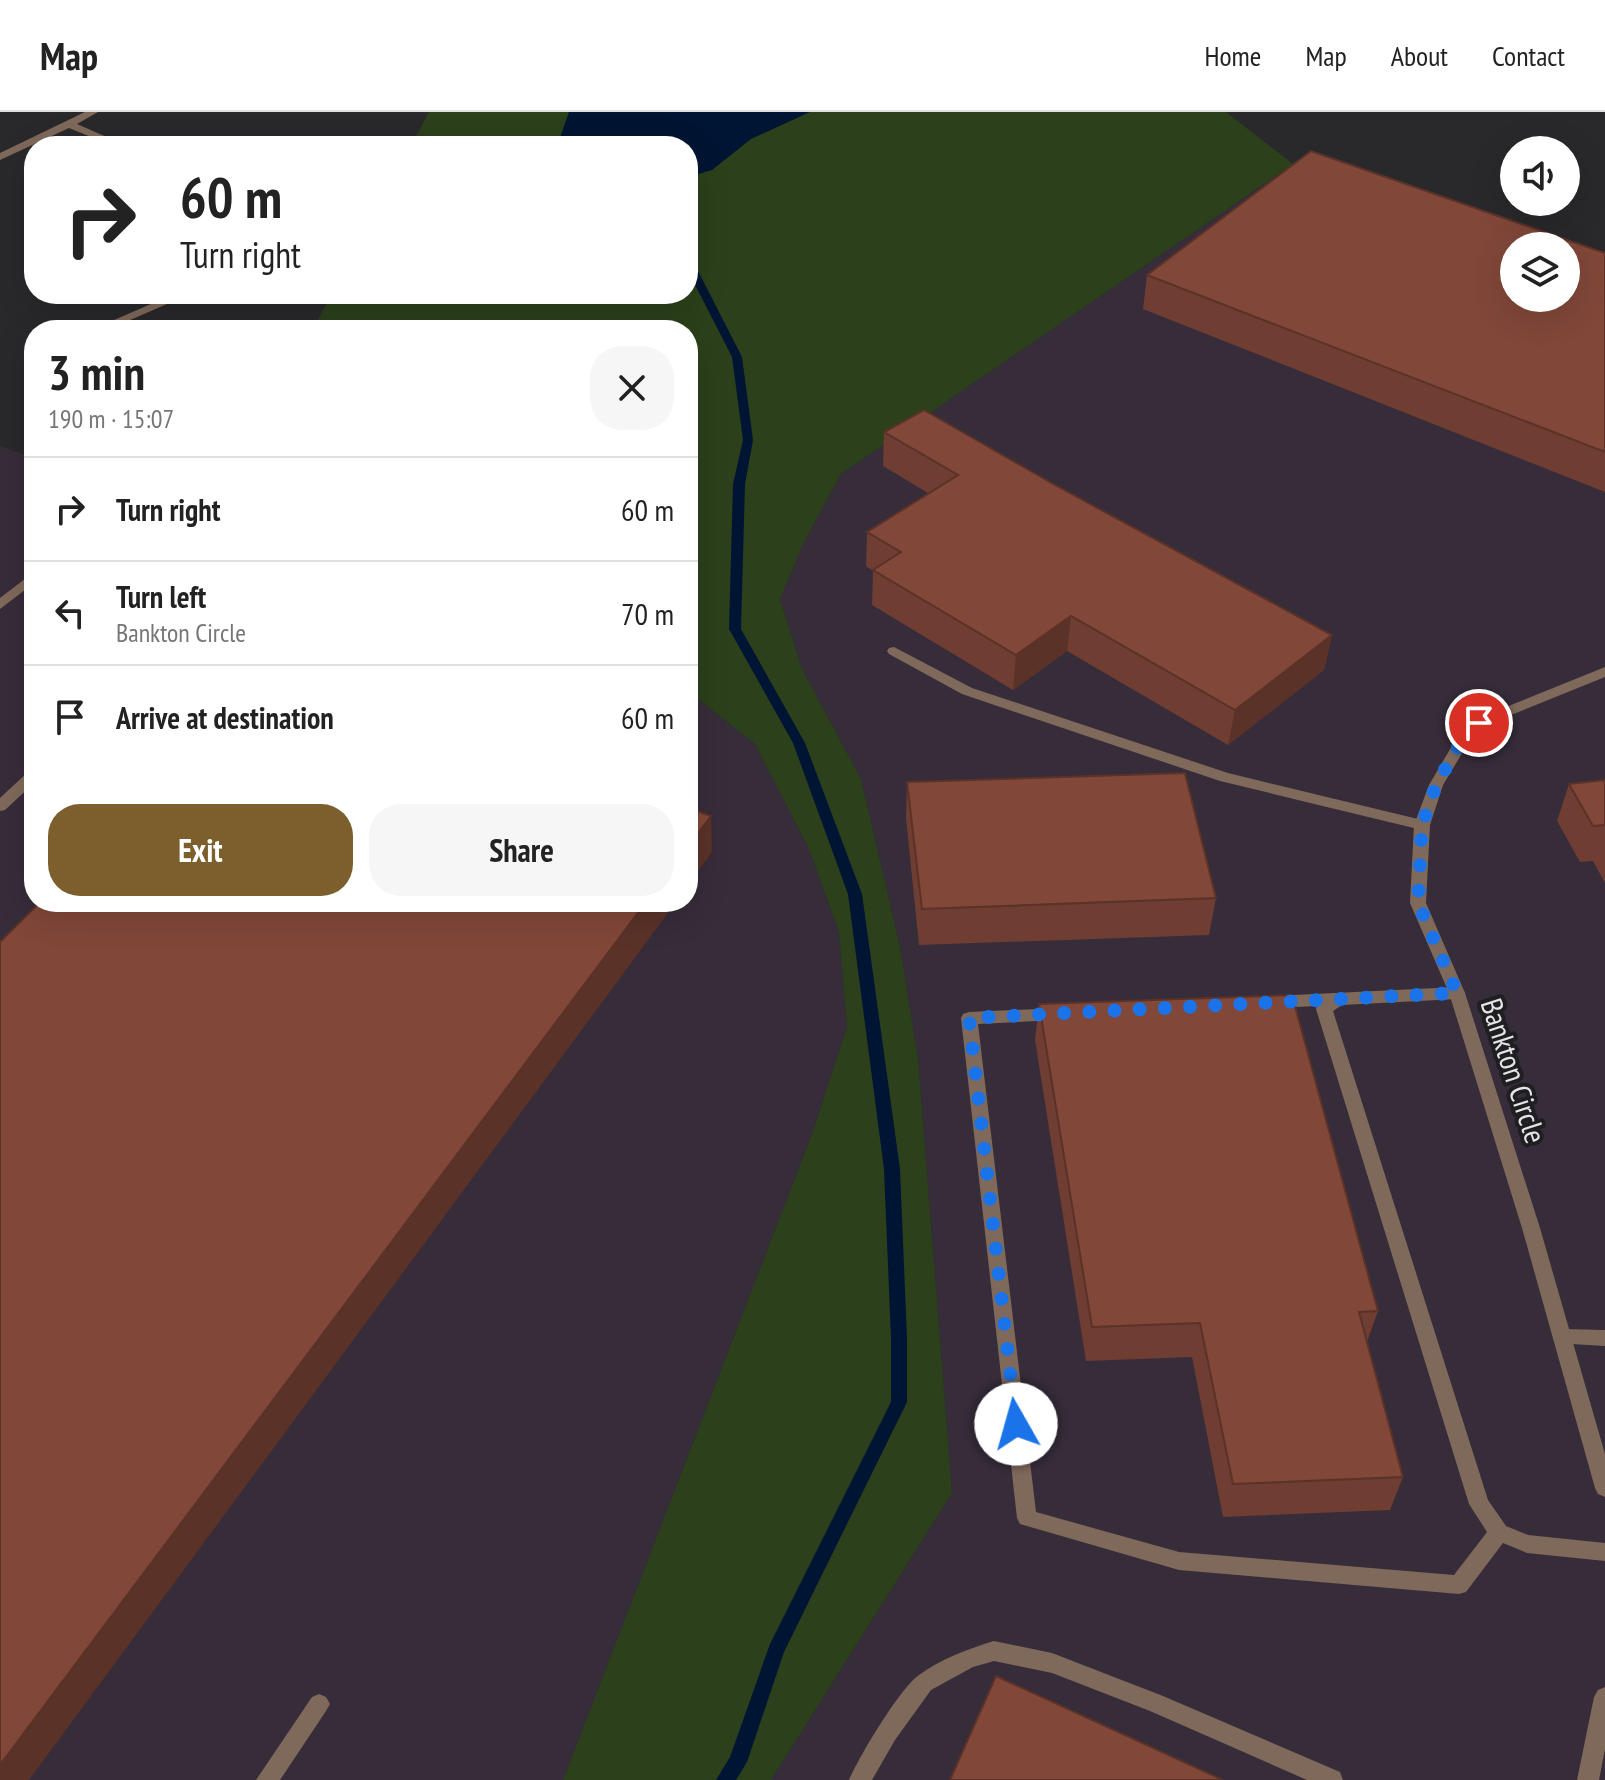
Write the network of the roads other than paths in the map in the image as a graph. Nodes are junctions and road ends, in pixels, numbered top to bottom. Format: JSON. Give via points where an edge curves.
{"nodes":[{"id":1,"x":93,"y":112,"type":"edge"},
{"id":2,"x":69,"y":124,"type":"junction"},
{"id":3,"x":44,"y":136,"type":"edge"},
{"id":4,"x":98,"y":136,"type":"edge"},
{"id":5,"x":24,"y":146,"type":"edge"},
{"id":6,"x":0,"y":157,"type":"edge"},
{"id":7,"x":160,"y":304,"type":"edge"},
{"id":8,"x":121,"y":320,"type":"edge"},
{"id":9,"x":24,"y":585,"type":"edge"},
{"id":10,"x":0,"y":605,"type":"edge"},
{"id":11,"x":894,"y":651,"type":"dead end"},
{"id":12,"x":1605,"y":672,"type":"edge"},
{"id":13,"x":24,"y":784,"type":"edge"},
{"id":14,"x":0,"y":806,"type":"edge"},
{"id":15,"x":1422,"y":825,"type":"junction"},
{"id":16,"x":1457,"y":993,"type":"junction"},
{"id":17,"x":1338,"y":999,"type":"junction"},
{"id":18,"x":1261,"y":1003,"type":"edge"},
{"id":19,"x":1077,"y":1013,"type":"edge"},
{"id":20,"x":1562,"y":1337,"type":"junction"},
{"id":21,"x":1605,"y":1338,"type":"edge"},
{"id":22,"x":1603,"y":1475,"type":"edge"},
{"id":23,"x":1499,"y":1532,"type":"junction"},
{"id":24,"x":1605,"y":1552,"type":"edge"},
{"id":25,"x":1605,"y":1697,"type":"edge"},
{"id":26,"x":319,"y":1704,"type":"dead end"},
{"id":27,"x":1595,"y":1773,"type":"edge"},
{"id":28,"x":267,"y":1780,"type":"edge"},
{"id":29,"x":860,"y":1780,"type":"edge"},
{"id":30,"x":1332,"y":1780,"type":"edge"}],
"edges":[{"from":1,"to":2,"type":"street"},
{"from":2,"to":3,"type":"street"},
{"from":2,"to":4,"type":"street"},
{"from":5,"to":6,"type":"street"},
{"from":7,"to":8,"type":"street"},
{"from":9,"to":10,"type":"street"},
{"from":11,"to":15,"type":"street","via":[[967,691],[1225,777]]},
{"from":12,"to":15,"type":"street","name":"Bankton Circle","via":[[1479,723],[1436,785]]},
{"from":13,"to":14,"type":"street"},
{"from":15,"to":16,"type":"street","name":"Bankton Circle","via":[[1418,903]]},
{"from":16,"to":17,"type":"street"},
{"from":16,"to":20,"type":"street","name":"Bankton Circle"},
{"from":17,"to":18,"type":"street"},
{"from":17,"to":23,"type":"street","via":[[1324,1009],[1479,1504]]},
{"from":19,"to":23,"type":"street","via":[[969,1018],[1027,1518],[1179,1561],[1459,1585]]},
{"from":20,"to":21,"type":"street"},
{"from":20,"to":22,"type":"street","name":"Bankton Circle"},
{"from":23,"to":24,"type":"street","via":[[1527,1544]]},
{"from":25,"to":27,"type":"street"},
{"from":26,"to":28,"type":"street"},
{"from":29,"to":30,"type":"street","via":[[924,1683],[994,1651],[1052,1663]]}]}
